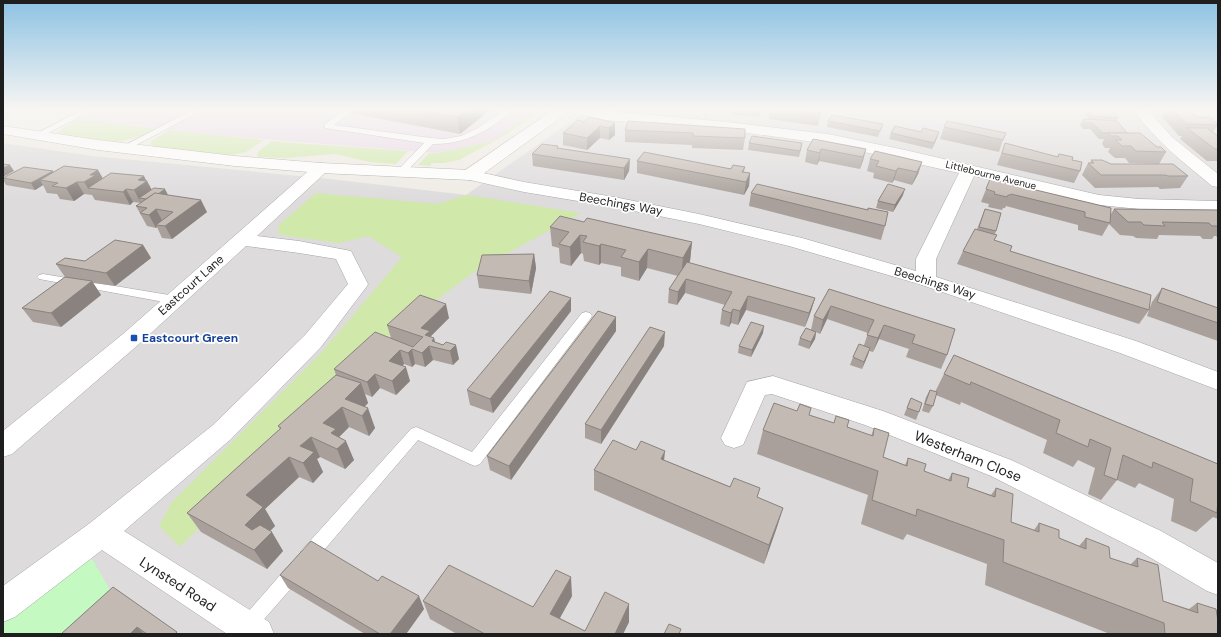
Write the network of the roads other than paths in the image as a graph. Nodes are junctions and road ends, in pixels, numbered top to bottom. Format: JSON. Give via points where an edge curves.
{"nodes":[{"id":1,"x":63,"y":140,"type":"edge"},
{"id":2,"x":140,"y":140,"type":"edge"},
{"id":3,"x":422,"y":140,"type":"edge"},
{"id":4,"x":457,"y":140,"type":"edge"},
{"id":5,"x":520,"y":140,"type":"edge"},
{"id":6,"x":832,"y":140,"type":"edge"},
{"id":7,"x":1165,"y":140,"type":"edge"},
{"id":8,"x":431,"y":141,"type":"junction"},
{"id":9,"x":124,"y":148,"type":"junction"},
{"id":10,"x":321,"y":168,"type":"junction"},
{"id":11,"x":969,"y":170,"type":"junction"},
{"id":12,"x":402,"y":171,"type":"junction"},
{"id":13,"x":470,"y":175,"type":"junction"},
{"id":14,"x":1218,"y":182,"type":"edge"},
{"id":15,"x":1218,"y":206,"type":"edge"},
{"id":16,"x":241,"y":240,"type":"junction"},
{"id":17,"x":43,"y":277,"type":"dead end"},
{"id":18,"x":926,"y":280,"type":"junction"},
{"id":19,"x":175,"y":300,"type":"junction"},
{"id":20,"x":586,"y":316,"type":"dead end"},
{"id":21,"x":1218,"y":381,"type":"edge"},
{"id":22,"x":734,"y":438,"type":"dead end"},
{"id":23,"x":3,"y":446,"type":"edge"},
{"id":24,"x":101,"y":533,"type":"junction"},
{"id":25,"x":1218,"y":580,"type":"edge"},
{"id":26,"x":3,"y":606,"type":"edge"},
{"id":27,"x":251,"y":631,"type":"edge"}],
"edges":[{"from":1,"to":9,"type":"street","name":"Beechings Way"},
{"from":2,"to":9,"type":"lane"},
{"from":3,"to":8,"type":"lane"},
{"from":4,"to":8,"type":"lane"},
{"from":5,"to":13,"type":"street"},
{"from":6,"to":11,"type":"street","name":"Littlebourne Avenue"},
{"from":7,"to":14,"type":"street"},
{"from":8,"to":12,"type":"lane"},
{"from":9,"to":10,"type":"street","name":"Beechings Way"},
{"from":10,"to":12,"type":"street","name":"Beechings Way"},
{"from":10,"to":16,"type":"street","name":"Eastcourt Lane"},
{"from":11,"to":15,"type":"street","name":"Littlebourne Avenue","via":[[1064,193],[1110,201]]},
{"from":11,"to":18,"type":"street","via":[[926,259]]},
{"from":12,"to":13,"type":"street","name":"Beechings Way"},
{"from":13,"to":18,"type":"street","name":"Beechings Way","via":[[699,219],[795,242]]},
{"from":16,"to":19,"type":"street","name":"Eastcourt Lane"},
{"from":16,"to":24,"type":"street","via":[[344,255],[358,284],[313,341],[222,432]]},
{"from":17,"to":19,"type":"lane"},
{"from":18,"to":21,"type":"street","name":"Beechings Way","via":[[1120,344]]},
{"from":19,"to":23,"type":"street","name":"Eastcourt Lane"},
{"from":20,"to":27,"type":"lane","via":[[475,460],[416,433]]},
{"from":22,"to":25,"type":"street","name":"Westerham Close","via":[[756,388],[773,385],[874,418],[1001,468],[1150,541]]},
{"from":24,"to":26,"type":"street"},
{"from":24,"to":27,"type":"street","name":"Lynsted Road"}]}
